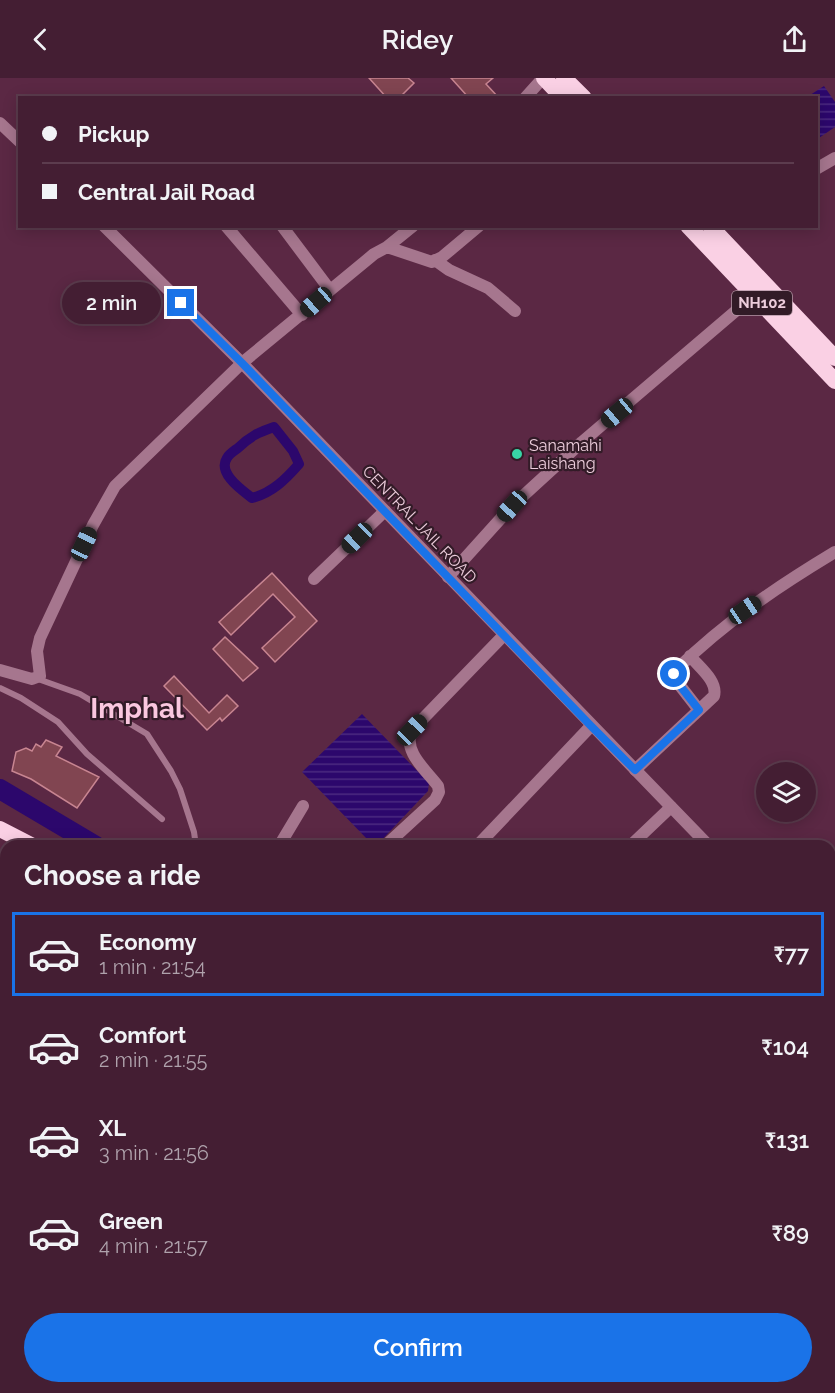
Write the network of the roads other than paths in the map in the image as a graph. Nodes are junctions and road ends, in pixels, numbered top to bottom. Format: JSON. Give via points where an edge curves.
{"nodes":[{"id":1,"x":544,"y":78,"type":"edge"},
{"id":2,"x":564,"y":78,"type":"edge"},
{"id":3,"x":527,"y":96,"type":"edge"},
{"id":4,"x":561,"y":96,"type":"edge"},
{"id":5,"x":582,"y":96,"type":"edge"},
{"id":6,"x":0,"y":123,"type":"edge"},
{"id":7,"x":18,"y":140,"type":"edge"},
{"id":8,"x":835,"y":158,"type":"edge"},
{"id":9,"x":818,"y":168,"type":"edge"},
{"id":10,"x":106,"y":228,"type":"edge"},
{"id":11,"x":228,"y":228,"type":"edge"},
{"id":12,"x":284,"y":228,"type":"edge"},
{"id":13,"x":410,"y":228,"type":"edge"},
{"id":14,"x":477,"y":228,"type":"edge"},
{"id":15,"x":690,"y":228,"type":"edge"},
{"id":16,"x":712,"y":228,"type":"edge"},
{"id":17,"x":387,"y":246,"type":"junction"},
{"id":18,"x":435,"y":260,"type":"junction"},
{"id":19,"x":330,"y":290,"type":"junction"},
{"id":20,"x":760,"y":290,"type":"junction"},
{"id":21,"x":515,"y":311,"type":"dead end"},
{"id":22,"x":302,"y":315,"type":"junction"},
{"id":23,"x":835,"y":358,"type":"edge"},
{"id":24,"x":242,"y":363,"type":"junction"},
{"id":25,"x":835,"y":381,"type":"edge"},
{"id":26,"x":385,"y":511,"type":"junction"},
{"id":27,"x":835,"y":552,"type":"edge"},
{"id":28,"x":448,"y":577,"type":"junction"},
{"id":29,"x":314,"y":579,"type":"dead end"},
{"id":30,"x":504,"y":635,"type":"junction"},
{"id":31,"x":690,"y":656,"type":"junction"},
{"id":32,"x":0,"y":670,"type":"edge"},
{"id":33,"x":38,"y":678,"type":"junction"},
{"id":34,"x":0,"y":688,"type":"edge"},
{"id":35,"x":699,"y":710,"type":"junction"},
{"id":36,"x":591,"y":726,"type":"junction"},
{"id":37,"x":635,"y":770,"type":"junction"},
{"id":38,"x":303,"y":806,"type":"dead end"},
{"id":39,"x":671,"y":807,"type":"junction"},
{"id":40,"x":162,"y":819,"type":"dead end"},
{"id":41,"x":0,"y":829,"type":"edge"},
{"id":42,"x":21,"y":840,"type":"edge"},
{"id":43,"x":195,"y":840,"type":"edge"},
{"id":44,"x":283,"y":840,"type":"edge"},
{"id":45,"x":392,"y":840,"type":"edge"},
{"id":46,"x":483,"y":840,"type":"edge"},
{"id":47,"x":636,"y":840,"type":"edge"},
{"id":48,"x":703,"y":840,"type":"edge"}],
"edges":[{"from":1,"to":3,"type":"street"},
{"from":1,"to":4,"type":"highway"},
{"from":2,"to":5,"type":"highway"},
{"from":6,"to":7,"type":"street"},
{"from":8,"to":9,"type":"street"},
{"from":10,"to":24,"type":"street","name":"CENTRAL JAIL ROAD"},
{"from":11,"to":22,"type":"street"},
{"from":12,"to":19,"type":"street"},
{"from":13,"to":17,"type":"street"},
{"from":14,"to":18,"type":"street"},
{"from":15,"to":20,"type":"highway","number":"NH102"},
{"from":16,"to":20,"type":"highway","number":"NH102"},
{"from":17,"to":18,"type":"street"},
{"from":17,"to":19,"type":"street"},
{"from":18,"to":21,"type":"street","via":[[488,288]]},
{"from":19,"to":22,"type":"street"},
{"from":20,"to":23,"type":"highway","number":"NH102"},
{"from":20,"to":25,"type":"highway","number":"NH102"},
{"from":20,"to":28,"type":"street","via":[[521,498]]},
{"from":22,"to":24,"type":"street"},
{"from":24,"to":26,"type":"street","name":"CENTRAL JAIL ROAD"},
{"from":24,"to":33,"type":"street","via":[[115,486],[40,638]]},
{"from":26,"to":28,"type":"street","name":"CENTRAL JAIL ROAD"},
{"from":26,"to":29,"type":"street"},
{"from":27,"to":31,"type":"street","via":[[745,610]]},
{"from":28,"to":30,"type":"street","name":"CENTRAL JAIL ROAD"},
{"from":30,"to":36,"type":"street","name":"CENTRAL JAIL ROAD"},
{"from":30,"to":45,"type":"street","via":[[412,730],[408,738],[410,751],[439,792]]},
{"from":31,"to":35,"type":"street","via":[[674,678]]},
{"from":31,"to":35,"type":"street","via":[[716,690]]},
{"from":32,"to":33,"type":"street"},
{"from":33,"to":43,"type":"lane","via":[[73,690],[147,734],[180,789]]},
{"from":34,"to":40,"type":"lane","via":[[58,722],[87,754]]},
{"from":35,"to":37,"type":"street"},
{"from":36,"to":37,"type":"street","name":"CENTRAL JAIL ROAD"},
{"from":36,"to":46,"type":"street"},
{"from":37,"to":39,"type":"street","name":"CENTRAL JAIL ROAD"},
{"from":38,"to":44,"type":"street"},
{"from":39,"to":47,"type":"street"},
{"from":39,"to":48,"type":"street","name":"CENTRAL JAIL ROAD"},
{"from":41,"to":42,"type":"highway"}]}
